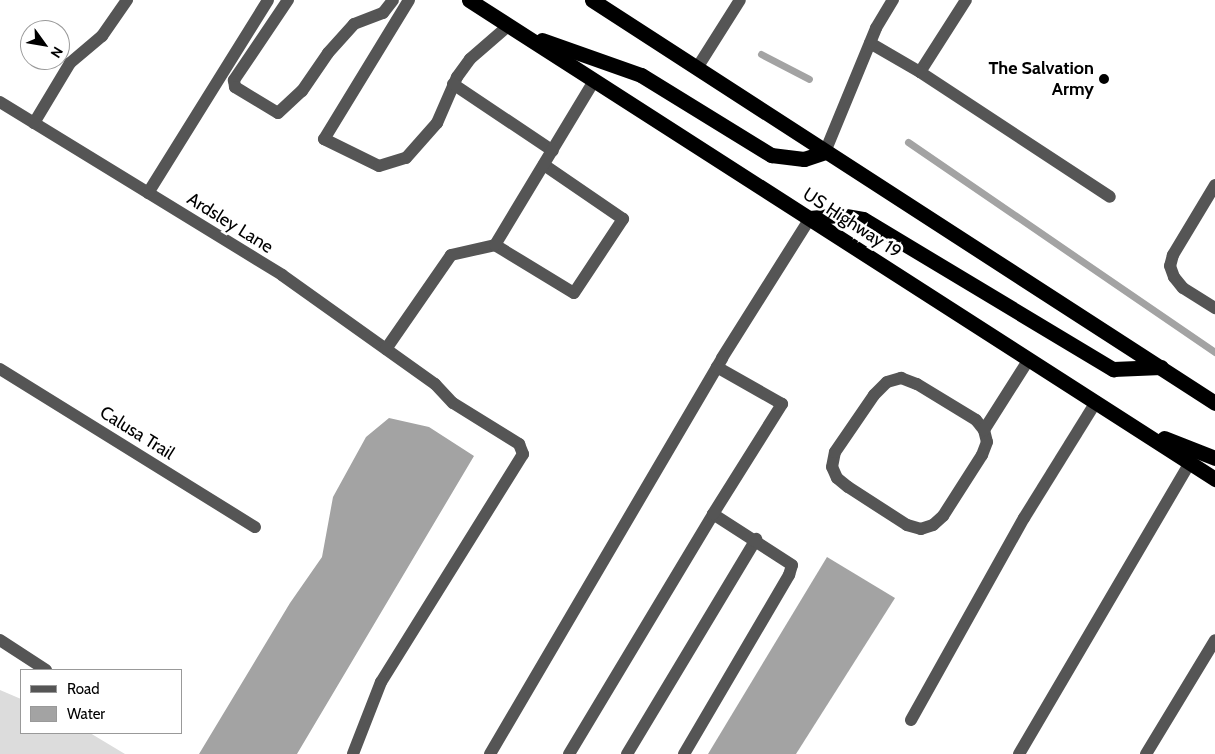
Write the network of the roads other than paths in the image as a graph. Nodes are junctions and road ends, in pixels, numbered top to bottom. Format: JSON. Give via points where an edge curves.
{"nodes":[{"id":1,"x":128,"y":0,"type":"edge"},
{"id":2,"x":268,"y":0,"type":"edge"},
{"id":3,"x":288,"y":0,"type":"edge"},
{"id":4,"x":393,"y":0,"type":"edge"},
{"id":5,"x":409,"y":0,"type":"edge"},
{"id":6,"x":468,"y":0,"type":"edge"},
{"id":7,"x":592,"y":0,"type":"edge"},
{"id":8,"x":740,"y":0,"type":"edge"},
{"id":9,"x":893,"y":0,"type":"edge"},
{"id":10,"x":966,"y":0,"type":"edge"},
{"id":11,"x":511,"y":28,"type":"junction"},
{"id":12,"x":870,"y":43,"type":"junction"},
{"id":13,"x":697,"y":68,"type":"junction"},
{"id":14,"x":920,"y":72,"type":"junction"},
{"id":15,"x":594,"y":81,"type":"junction"},
{"id":16,"x":454,"y":84,"type":"junction"},
{"id":17,"x":0,"y":102,"type":"edge"},
{"id":18,"x":34,"y":123,"type":"junction"},
{"id":19,"x":553,"y":151,"type":"junction"},
{"id":20,"x":825,"y":152,"type":"junction"},
{"id":21,"x":544,"y":165,"type":"junction"},
{"id":22,"x":1215,"y":185,"type":"edge"},
{"id":23,"x":148,"y":193,"type":"junction"},
{"id":24,"x":1110,"y":197,"type":"dead end"},
{"id":25,"x":810,"y":218,"type":"junction"},
{"id":26,"x":495,"y":245,"type":"junction"},
{"id":27,"x":1215,"y":308,"type":"edge"},
{"id":28,"x":386,"y":349,"type":"junction"},
{"id":29,"x":1029,"y":359,"type":"junction"},
{"id":30,"x":1161,"y":367,"type":"junction"},
{"id":31,"x":717,"y":368,"type":"junction"},
{"id":32,"x":0,"y":369,"type":"edge"},
{"id":33,"x":1096,"y":402,"type":"junction"},
{"id":34,"x":1215,"y":403,"type":"edge"},
{"id":35,"x":1135,"y":426,"type":"junction"},
{"id":36,"x":984,"y":430,"type":"junction"},
{"id":37,"x":1215,"y":458,"type":"edge"},
{"id":38,"x":1190,"y":463,"type":"junction"},
{"id":39,"x":1215,"y":479,"type":"edge"},
{"id":40,"x":713,"y":514,"type":"junction"},
{"id":41,"x":255,"y":527,"type":"dead end"},
{"id":42,"x":756,"y":539,"type":"junction"},
{"id":43,"x":0,"y":640,"type":"edge"},
{"id":44,"x":1215,"y":640,"type":"edge"},
{"id":45,"x":44,"y":669,"type":"edge"},
{"id":46,"x":911,"y":720,"type":"dead end"},
{"id":47,"x":353,"y":754,"type":"edge"},
{"id":48,"x":490,"y":754,"type":"edge"},
{"id":49,"x":569,"y":754,"type":"edge"},
{"id":50,"x":627,"y":754,"type":"edge"},
{"id":51,"x":684,"y":754,"type":"edge"},
{"id":52,"x":1019,"y":754,"type":"edge"},
{"id":53,"x":1146,"y":754,"type":"edge"}],
"edges":[{"from":1,"to":18,"type":"street","via":[[102,36],[70,63]]},
{"from":2,"to":23,"type":"street"},
{"from":3,"to":4,"type":"street","via":[[234,80],[235,87],[278,113],[302,91],[328,53],[354,24],[383,13]]},
{"from":5,"to":16,"type":"street","via":[[324,139],[379,166],[406,158],[436,123]]},
{"from":6,"to":11,"type":"highway","name":"US Highway 19"},
{"from":7,"to":13,"type":"highway"},
{"from":8,"to":13,"type":"street"},
{"from":9,"to":12,"type":"street"},
{"from":10,"to":14,"type":"street"},
{"from":11,"to":15,"type":"highway","name":"US Highway 19"},
{"from":11,"to":16,"type":"street","via":[[470,60]]},
{"from":11,"to":20,"type":"highway","via":[[641,76],[771,156],[804,159]]},
{"from":12,"to":14,"type":"street"},
{"from":12,"to":20,"type":"street"},
{"from":13,"to":20,"type":"highway"},
{"from":14,"to":24,"type":"street"},
{"from":15,"to":19,"type":"street"},
{"from":15,"to":25,"type":"highway","name":"US Highway 19"},
{"from":16,"to":19,"type":"street"},
{"from":17,"to":18,"type":"street","name":"Ardsley Lane"},
{"from":18,"to":23,"type":"street","name":"Ardsley Lane"},
{"from":19,"to":21,"type":"street"},
{"from":20,"to":30,"type":"highway"},
{"from":21,"to":26,"type":"street"},
{"from":21,"to":26,"type":"street","via":[[622,219],[574,293]]},
{"from":22,"to":27,"type":"street","via":[[1173,255],[1170,266],[1174,278],[1183,288]]},
{"from":23,"to":28,"type":"street","name":"Ardsley Lane","via":[[282,275]]},
{"from":25,"to":29,"type":"highway","name":"US Highway 19"},
{"from":25,"to":30,"type":"highway","via":[[840,215],[863,219],[1113,369]]},
{"from":25,"to":31,"type":"street"},
{"from":26,"to":28,"type":"street","via":[[451,255]]},
{"from":28,"to":47,"type":"street","name":"Ardsley Lane","via":[[435,384],[454,403],[519,444],[523,454],[381,682]]},
{"from":29,"to":33,"type":"highway","name":"US Highway 19"},
{"from":29,"to":36,"type":"street"},
{"from":30,"to":34,"type":"highway"},
{"from":31,"to":40,"type":"street","via":[[782,404]]},
{"from":31,"to":48,"type":"street"},
{"from":32,"to":41,"type":"street","name":"Calusa Trail"},
{"from":33,"to":35,"type":"highway","name":"US Highway 19"},
{"from":33,"to":46,"type":"street","via":[[1024,518]]},
{"from":35,"to":37,"type":"highway"},
{"from":35,"to":38,"type":"highway","name":"US Highway 19"},
{"from":36,"to":36,"type":"street","via":[[976,420],[917,384],[901,378],[887,382],[874,395],[835,452],[832,467],[837,478],[848,487],[907,525],[921,529],[933,525],[943,516],[982,455],[987,442]]},
{"from":38,"to":39,"type":"highway","name":"US Highway 19"},
{"from":38,"to":52,"type":"street"},
{"from":40,"to":42,"type":"street"},
{"from":40,"to":49,"type":"street"},
{"from":42,"to":50,"type":"street"},
{"from":42,"to":51,"type":"street","via":[[789,560],[792,565],[790,575]]},
{"from":43,"to":45,"type":"street"},
{"from":44,"to":53,"type":"street"}]}
